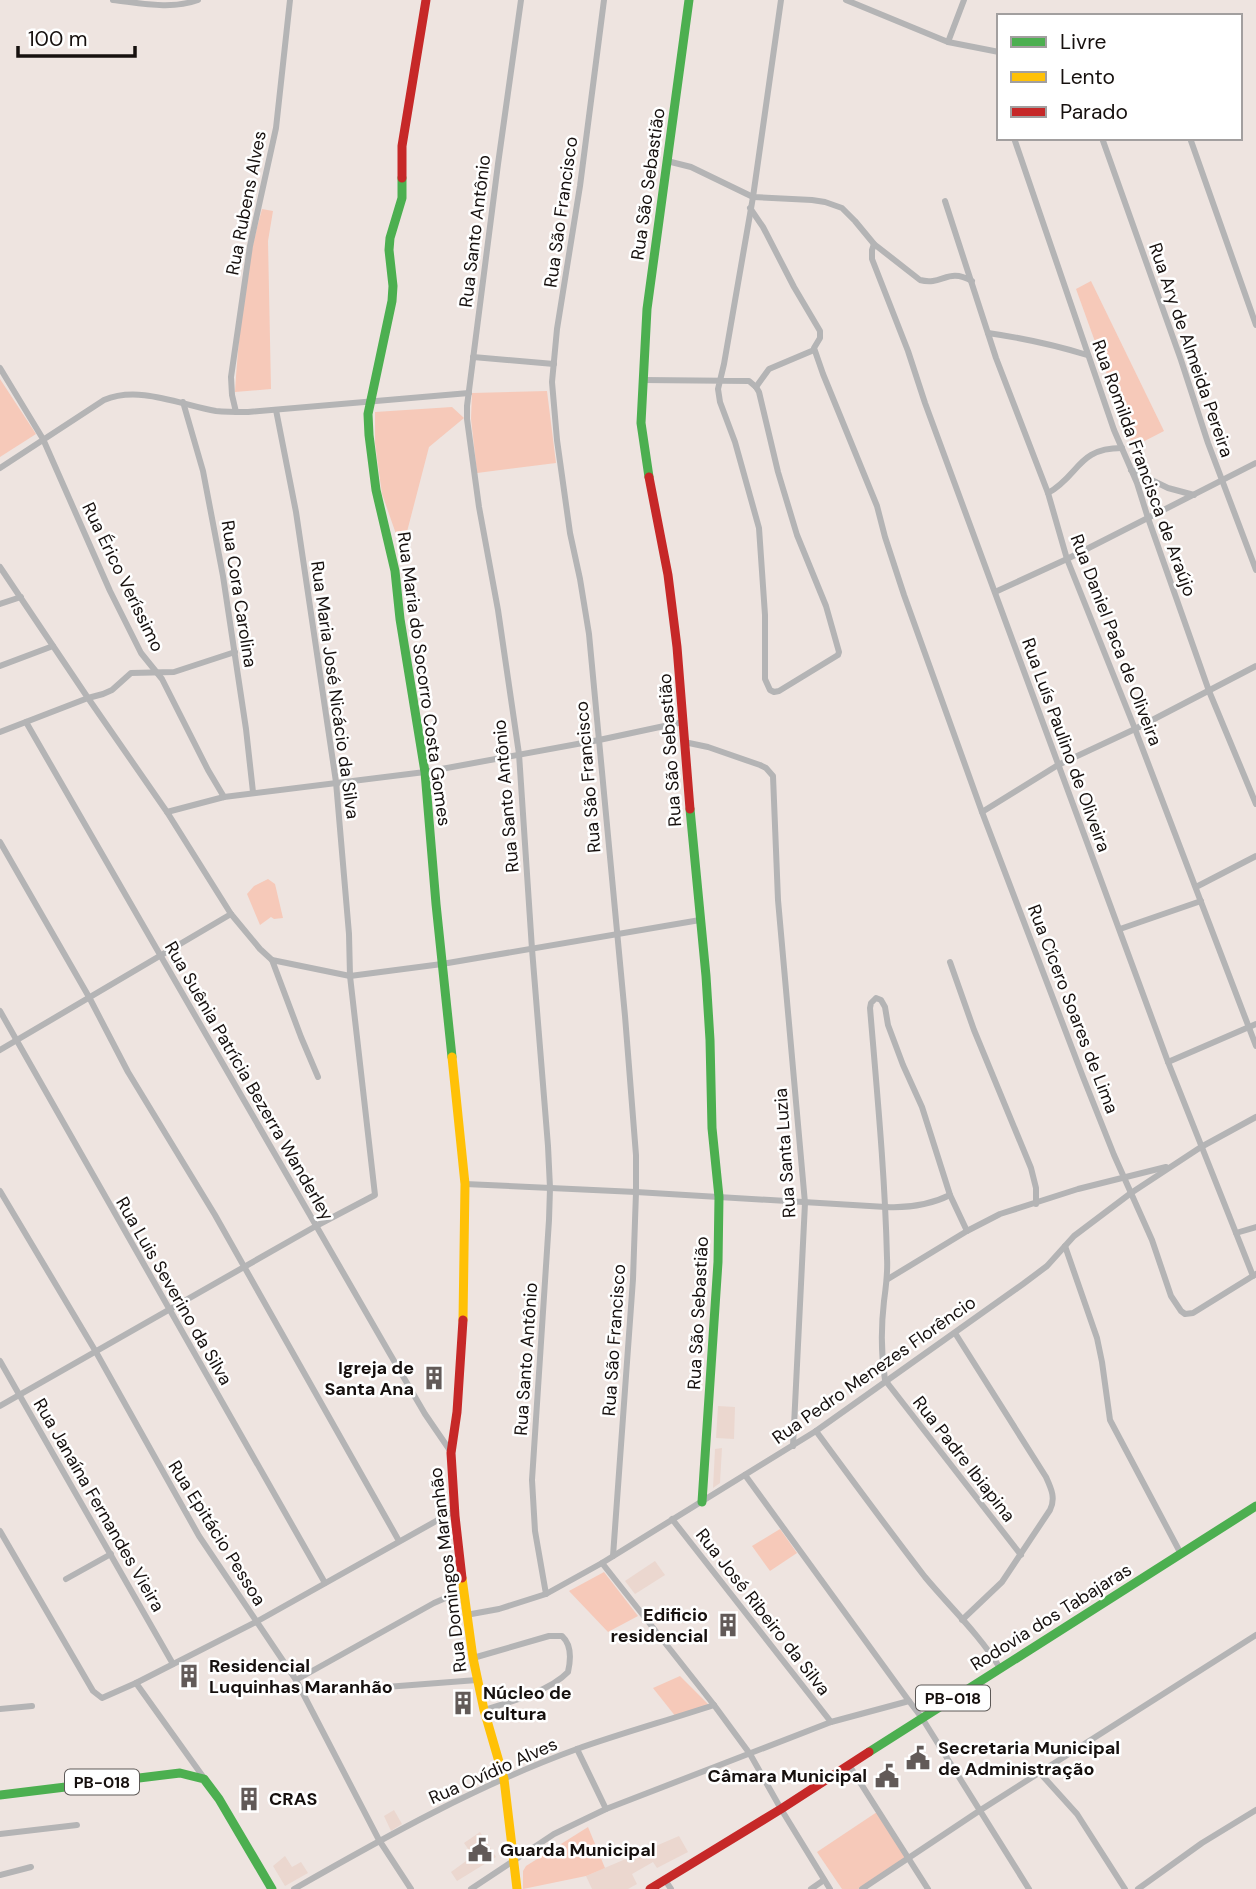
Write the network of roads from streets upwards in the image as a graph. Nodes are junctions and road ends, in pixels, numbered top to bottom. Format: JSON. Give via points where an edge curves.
{"nodes":[{"id":1,"x":113,"y":0,"type":"edge"},
{"id":2,"x":198,"y":0,"type":"edge"},
{"id":3,"x":290,"y":0,"type":"edge"},
{"id":4,"x":426,"y":0,"type":"edge"},
{"id":5,"x":521,"y":0,"type":"edge"},
{"id":6,"x":604,"y":0,"type":"edge"},
{"id":7,"x":690,"y":0,"type":"edge"},
{"id":8,"x":781,"y":0,"type":"edge"},
{"id":9,"x":849,"y":0,"type":"edge"},
{"id":10,"x":964,"y":0,"type":"edge"},
{"id":11,"x":948,"y":42,"type":"junction"},
{"id":12,"x":997,"y":52,"type":"edge"},
{"id":13,"x":1015,"y":140,"type":"edge"},
{"id":14,"x":1103,"y":140,"type":"edge"},
{"id":15,"x":1191,"y":140,"type":"edge"},
{"id":16,"x":667,"y":161,"type":"junction"},
{"id":17,"x":753,"y":198,"type":"junction"},
{"id":18,"x":945,"y":201,"type":"dead end"},
{"id":19,"x":750,"y":208,"type":"junction"},
{"id":20,"x":874,"y":244,"type":"junction"},
{"id":21,"x":972,"y":281,"type":"junction"},
{"id":22,"x":1256,"y":325,"type":"edge"},
{"id":23,"x":988,"y":333,"type":"junction"},
{"id":24,"x":814,"y":350,"type":"junction"},
{"id":25,"x":1087,"y":355,"type":"junction"},
{"id":26,"x":473,"y":358,"type":"junction"},
{"id":27,"x":554,"y":364,"type":"junction"},
{"id":28,"x":0,"y":368,"type":"edge"},
{"id":29,"x":643,"y":380,"type":"junction"},
{"id":30,"x":719,"y":381,"type":"junction"},
{"id":31,"x":756,"y":387,"type":"junction"},
{"id":32,"x":469,"y":393,"type":"junction"},
{"id":33,"x":183,"y":402,"type":"junction"},
{"id":34,"x":370,"y":403,"type":"junction"},
{"id":35,"x":276,"y":411,"type":"junction"},
{"id":36,"x":236,"y":412,"type":"junction"},
{"id":37,"x":43,"y":439,"type":"junction"},
{"id":38,"x":1122,"y":448,"type":"junction"},
{"id":39,"x":1256,"y":463,"type":"edge"},
{"id":40,"x":0,"y":468,"type":"edge"},
{"id":41,"x":1131,"y":470,"type":"junction"},
{"id":42,"x":1222,"y":481,"type":"junction"},
{"id":43,"x":1048,"y":493,"type":"junction"},
{"id":44,"x":1194,"y":495,"type":"junction"},
{"id":45,"x":1148,"y":518,"type":"junction"},
{"id":46,"x":1067,"y":559,"type":"junction"},
{"id":47,"x":0,"y":567,"type":"edge"},
{"id":48,"x":1256,"y":570,"type":"edge"},
{"id":49,"x":995,"y":592,"type":"junction"},
{"id":50,"x":21,"y":597,"type":"junction"},
{"id":51,"x":0,"y":604,"type":"edge"},
{"id":52,"x":54,"y":646,"type":"junction"},
{"id":53,"x":234,"y":652,"type":"junction"},
{"id":54,"x":0,"y":666,"type":"edge"},
{"id":55,"x":1256,"y":666,"type":"edge"},
{"id":56,"x":158,"y":673,"type":"junction"},
{"id":57,"x":1209,"y":691,"type":"junction"},
{"id":58,"x":88,"y":698,"type":"junction"},
{"id":59,"x":26,"y":722,"type":"junction"},
{"id":60,"x":683,"y":722,"type":"junction"},
{"id":61,"x":1135,"y":729,"type":"junction"},
{"id":62,"x":0,"y":732,"type":"edge"},
{"id":63,"x":599,"y":740,"type":"junction"},
{"id":64,"x":684,"y":742,"type":"junction"},
{"id":65,"x":519,"y":754,"type":"junction"},
{"id":66,"x":1058,"y":765,"type":"junction"},
{"id":67,"x":425,"y":772,"type":"junction"},
{"id":68,"x":336,"y":782,"type":"junction"},
{"id":69,"x":253,"y":792,"type":"junction"},
{"id":70,"x":224,"y":797,"type":"junction"},
{"id":71,"x":1256,"y":804,"type":"edge"},
{"id":72,"x":167,"y":812,"type":"junction"},
{"id":73,"x":982,"y":812,"type":"junction"},
{"id":74,"x":0,"y":842,"type":"edge"},
{"id":75,"x":1256,"y":856,"type":"edge"},
{"id":76,"x":1196,"y":887,"type":"junction"},
{"id":77,"x":1201,"y":901,"type":"junction"},
{"id":78,"x":231,"y":914,"type":"junction"},
{"id":79,"x":700,"y":920,"type":"junction"},
{"id":80,"x":1120,"y":929,"type":"junction"},
{"id":81,"x":617,"y":934,"type":"junction"},
{"id":82,"x":532,"y":949,"type":"junction"},
{"id":83,"x":161,"y":956,"type":"junction"},
{"id":84,"x":272,"y":960,"type":"junction"},
{"id":85,"x":950,"y":962,"type":"dead end"},
{"id":86,"x":442,"y":964,"type":"junction"},
{"id":87,"x":350,"y":976,"type":"junction"},
{"id":88,"x":89,"y":997,"type":"junction"},
{"id":89,"x":0,"y":1012,"type":"edge"},
{"id":90,"x":1253,"y":1026,"type":"edge"},
{"id":91,"x":16,"y":1041,"type":"junction"},
{"id":92,"x":1256,"y":1046,"type":"edge"},
{"id":93,"x":0,"y":1050,"type":"edge"},
{"id":94,"x":1168,"y":1062,"type":"junction"},
{"id":95,"x":318,"y":1077,"type":"dead end"},
{"id":96,"x":1256,"y":1117,"type":"edge"},
{"id":97,"x":1201,"y":1147,"type":"junction"},
{"id":98,"x":1171,"y":1166,"type":"junction"},
{"id":99,"x":1125,"y":1178,"type":"junction"},
{"id":100,"x":465,"y":1184,"type":"junction"},
{"id":101,"x":550,"y":1188,"type":"junction"},
{"id":102,"x":0,"y":1191,"type":"edge"},
{"id":103,"x":636,"y":1192,"type":"junction"},
{"id":104,"x":1131,"y":1193,"type":"junction"},
{"id":105,"x":950,"y":1195,"type":"junction"},
{"id":106,"x":719,"y":1197,"type":"junction"},
{"id":107,"x":805,"y":1203,"type":"junction"},
{"id":108,"x":1036,"y":1204,"type":"junction"},
{"id":109,"x":886,"y":1207,"type":"junction"},
{"id":110,"x":316,"y":1226,"type":"junction"},
{"id":111,"x":1256,"y":1227,"type":"edge"},
{"id":112,"x":967,"y":1231,"type":"junction"},
{"id":113,"x":1236,"y":1233,"type":"junction"},
{"id":114,"x":1065,"y":1246,"type":"junction"},
{"id":115,"x":244,"y":1266,"type":"junction"},
{"id":116,"x":1254,"y":1275,"type":"edge"},
{"id":117,"x":888,"y":1279,"type":"junction"},
{"id":118,"x":170,"y":1310,"type":"junction"},
{"id":119,"x":955,"y":1333,"type":"junction"},
{"id":120,"x":96,"y":1352,"type":"junction"},
{"id":121,"x":0,"y":1361,"type":"edge"},
{"id":122,"x":885,"y":1380,"type":"junction"},
{"id":123,"x":20,"y":1395,"type":"junction"},
{"id":124,"x":0,"y":1406,"type":"edge"},
{"id":125,"x":816,"y":1431,"type":"junction"},
{"id":126,"x":793,"y":1446,"type":"junction"},
{"id":127,"x":451,"y":1453,"type":"junction"},
{"id":128,"x":745,"y":1475,"type":"junction"},
{"id":129,"x":702,"y":1502,"type":"junction"},
{"id":130,"x":1256,"y":1506,"type":"edge"},
{"id":131,"x":454,"y":1511,"type":"junction"},
{"id":132,"x":672,"y":1519,"type":"junction"},
{"id":133,"x":0,"y":1531,"type":"edge"},
{"id":134,"x":399,"y":1541,"type":"junction"},
{"id":135,"x":111,"y":1554,"type":"junction"},
{"id":136,"x":1181,"y":1554,"type":"junction"},
{"id":137,"x":1021,"y":1555,"type":"junction"},
{"id":138,"x":613,"y":1556,"type":"junction"},
{"id":139,"x":602,"y":1563,"type":"junction"},
{"id":140,"x":66,"y":1579,"type":"dead end"},
{"id":141,"x":325,"y":1583,"type":"junction"},
{"id":142,"x":464,"y":1590,"type":"junction"},
{"id":143,"x":546,"y":1594,"type":"junction"},
{"id":144,"x":466,"y":1615,"type":"junction"},
{"id":145,"x":962,"y":1620,"type":"junction"},
{"id":146,"x":256,"y":1622,"type":"junction"},
{"id":147,"x":1256,"y":1635,"type":"edge"},
{"id":148,"x":473,"y":1658,"type":"junction"},
{"id":149,"x":173,"y":1664,"type":"junction"},
{"id":150,"x":1000,"y":1668,"type":"junction"},
{"id":151,"x":296,"y":1680,"type":"junction"},
{"id":152,"x":477,"y":1680,"type":"junction"},
{"id":153,"x":136,"y":1683,"type":"junction"},
{"id":154,"x":301,"y":1690,"type":"junction"},
{"id":155,"x":909,"y":1701,"type":"junction"},
{"id":156,"x":714,"y":1705,"type":"junction"},
{"id":157,"x":32,"y":1706,"type":"dead end"},
{"id":158,"x":0,"y":1709,"type":"edge"},
{"id":159,"x":484,"y":1710,"type":"junction"},
{"id":160,"x":922,"y":1718,"type":"junction"},
{"id":161,"x":831,"y":1723,"type":"junction"},
{"id":162,"x":577,"y":1749,"type":"junction"},
{"id":163,"x":750,"y":1754,"type":"junction"},
{"id":164,"x":849,"y":1765,"type":"junction"},
{"id":165,"x":1040,"y":1773,"type":"junction"},
{"id":166,"x":204,"y":1779,"type":"junction"},
{"id":167,"x":504,"y":1779,"type":"junction"},
{"id":168,"x":0,"y":1795,"type":"edge"},
{"id":169,"x":607,"y":1809,"type":"junction"},
{"id":170,"x":781,"y":1809,"type":"junction"},
{"id":171,"x":1256,"y":1810,"type":"edge"},
{"id":172,"x":979,"y":1811,"type":"junction"},
{"id":173,"x":77,"y":1825,"type":"dead end"},
{"id":174,"x":0,"y":1834,"type":"edge"},
{"id":175,"x":379,"y":1840,"type":"junction"},
{"id":176,"x":909,"y":1857,"type":"junction"},
{"id":177,"x":512,"y":1862,"type":"junction"},
{"id":178,"x":31,"y":1867,"type":"dead end"},
{"id":179,"x":0,"y":1875,"type":"edge"},
{"id":180,"x":665,"y":1880,"type":"junction"},
{"id":181,"x":824,"y":1880,"type":"junction"},
{"id":182,"x":272,"y":1889,"type":"edge"},
{"id":183,"x":294,"y":1889,"type":"edge"},
{"id":184,"x":411,"y":1889,"type":"edge"},
{"id":185,"x":471,"y":1889,"type":"edge"},
{"id":186,"x":517,"y":1889,"type":"edge"},
{"id":187,"x":650,"y":1889,"type":"edge"},
{"id":188,"x":671,"y":1889,"type":"edge"},
{"id":189,"x":811,"y":1889,"type":"edge"},
{"id":190,"x":830,"y":1889,"type":"edge"},
{"id":191,"x":862,"y":1889,"type":"edge"},
{"id":192,"x":928,"y":1889,"type":"edge"},
{"id":193,"x":1029,"y":1889,"type":"edge"},
{"id":194,"x":1125,"y":1889,"type":"edge"},
{"id":195,"x":1138,"y":1889,"type":"edge"}],
"edges":[{"from":1,"to":2,"type":"street","via":[[162,5]]},
{"from":3,"to":36,"type":"street","name":"Rua Rubens Alves","via":[[276,128],[254,226],[231,377]]},
{"from":4,"to":34,"type":"street","name":"Rua Maria do Socorro Costa Gomes","via":[[402,146],[402,198],[390,238],[392,301]]},
{"from":5,"to":26,"type":"street","name":"Rua Santo Antônio"},
{"from":6,"to":27,"type":"street","name":"Rua São Francisco"},
{"from":7,"to":16,"type":"street","name":"Rua São Sebastião"},
{"from":8,"to":17,"type":"street"},
{"from":9,"to":11,"type":"street"},
{"from":10,"to":11,"type":"street"},
{"from":11,"to":12,"type":"street"},
{"from":13,"to":25,"type":"street","name":"Rua Romilda Francisca de Araújo"},
{"from":14,"to":42,"type":"street","name":"Rua Ary de Almeida Pereira"},
{"from":15,"to":22,"type":"street"},
{"from":16,"to":17,"type":"street","via":[[691,167]]},
{"from":16,"to":29,"type":"street","name":"Rua São Sebastião","via":[[646,309]]},
{"from":17,"to":19,"type":"street"},
{"from":17,"to":20,"type":"street","via":[[835,205],[846,211]]},
{"from":18,"to":21,"type":"street","name":"Rua Daniel Paca de Oliveira"},
{"from":19,"to":24,"type":"street","name":"Rua Cícero Soares de Lima","via":[[817,326],[820,338]]},
{"from":19,"to":30,"type":"street"},
{"from":20,"to":21,"type":"street","via":[[919,280],[956,274]]},
{"from":20,"to":49,"type":"street","name":"Rua Luís Paulino de Oliveira","via":[[872,259]]},
{"from":21,"to":23,"type":"street","name":"Rua Daniel Paca de Oliveira"},
{"from":23,"to":25,"type":"street"},
{"from":23,"to":43,"type":"street","name":"Rua Daniel Paca de Oliveira"},
{"from":24,"to":31,"type":"street","via":[[769,369]]},
{"from":24,"to":73,"type":"street","name":"Rua Cícero Soares de Lima","via":[[877,506]]},
{"from":25,"to":38,"type":"street","name":"Rua Romilda Francisca de Araújo"},
{"from":26,"to":27,"type":"street"},
{"from":26,"to":32,"type":"street","name":"Rua Santo Antônio"},
{"from":27,"to":63,"type":"street","name":"Rua São Francisco","via":[[557,440],[589,634]]},
{"from":28,"to":37,"type":"street","name":"Rua Érico Veríssimo"},
{"from":29,"to":30,"type":"street"},
{"from":29,"to":60,"type":"street","name":"Rua São Sebastião","via":[[642,433],[668,575]]},
{"from":30,"to":31,"type":"street","via":[[749,381]]},
{"from":30,"to":31,"type":"street","via":[[720,402],[759,528],[765,679],[774,692],[839,652],[797,535]]},
{"from":32,"to":34,"type":"street"},
{"from":32,"to":65,"type":"street","name":"Rua Santo Antônio","via":[[467,419],[479,507]]},
{"from":33,"to":36,"type":"street"},
{"from":33,"to":37,"type":"street","via":[[114,396]]},
{"from":33,"to":53,"type":"street","name":"Rua Cora Carolina","via":[[203,471]]},
{"from":34,"to":35,"type":"street"},
{"from":34,"to":67,"type":"street","name":"Rua Maria do Socorro Costa Gomes","via":[[376,490],[393,560]]},
{"from":35,"to":36,"type":"street"},
{"from":35,"to":68,"type":"street","name":"Rua Maria José Nicácio da Silva","via":[[296,512]]},
{"from":37,"to":40,"type":"street"},
{"from":37,"to":56,"type":"street","name":"Rua Érico Veríssimo","via":[[110,591],[141,653]]},
{"from":38,"to":41,"type":"street","name":"Rua Romilda Francisca de Araújo"},
{"from":38,"to":43,"type":"street","via":[[1087,457]]},
{"from":39,"to":42,"type":"street"},
{"from":41,"to":44,"type":"street"},
{"from":41,"to":45,"type":"street","name":"Rua Romilda Francisca de Araújo"},
{"from":42,"to":44,"type":"street"},
{"from":42,"to":48,"type":"street","name":"Rua Ary de Almeida Pereira"},
{"from":43,"to":46,"type":"street","name":"Rua Daniel Paca de Oliveira"},
{"from":44,"to":45,"type":"street"},
{"from":45,"to":46,"type":"street"},
{"from":45,"to":57,"type":"street","name":"Rua Romilda Francisca de Araújo"},
{"from":46,"to":49,"type":"street"},
{"from":46,"to":61,"type":"street","name":"Rua Daniel Paca de Oliveira"},
{"from":47,"to":50,"type":"street"},
{"from":49,"to":66,"type":"street","name":"Rua Luís Paulino de Oliveira"},
{"from":50,"to":51,"type":"street"},
{"from":50,"to":52,"type":"street"},
{"from":52,"to":54,"type":"street"},
{"from":52,"to":58,"type":"street"},
{"from":53,"to":56,"type":"street"},
{"from":53,"to":69,"type":"street","name":"Rua Cora Carolina"},
{"from":55,"to":57,"type":"street"},
{"from":56,"to":58,"type":"street","via":[[131,673],[112,690]]},
{"from":56,"to":70,"type":"street","name":"Rua Érico Veríssimo"},
{"from":57,"to":61,"type":"street"},
{"from":57,"to":71,"type":"street","name":"Rua Romilda Francisca de Araújo"},
{"from":58,"to":59,"type":"street"},
{"from":58,"to":72,"type":"street"},
{"from":59,"to":62,"type":"street"},
{"from":59,"to":83,"type":"street","name":"Rua Suênia Patrícia Bezerra Wanderley"},
{"from":60,"to":63,"type":"street"},
{"from":60,"to":64,"type":"street","name":"Rua São Sebastião"},
{"from":61,"to":66,"type":"street"},
{"from":61,"to":76,"type":"street","name":"Rua Daniel Paca de Oliveira"},
{"from":63,"to":65,"type":"street"},
{"from":63,"to":81,"type":"street","name":"Rua São Francisco"},
{"from":64,"to":79,"type":"street","name":"Rua São Sebastião"},
{"from":64,"to":107,"type":"street","name":"Rua Santa Luzia","via":[[760,765],[772,776],[778,900]]},
{"from":65,"to":67,"type":"street"},
{"from":65,"to":82,"type":"street","name":"Rua Santo Antônio"},
{"from":66,"to":73,"type":"street"},
{"from":66,"to":80,"type":"street","name":"Rua Luís Paulino de Oliveira"},
{"from":67,"to":68,"type":"street"},
{"from":67,"to":86,"type":"street","name":"Rua Maria do Socorro Costa Gomes"},
{"from":68,"to":69,"type":"street"},
{"from":68,"to":87,"type":"street","name":"Rua Maria José Nicácio da Silva"},
{"from":69,"to":70,"type":"street"},
{"from":70,"to":72,"type":"street"},
{"from":72,"to":78,"type":"street"},
{"from":73,"to":99,"type":"street","name":"Rua Cícero Soares de Lima"},
{"from":74,"to":88,"type":"street"},
{"from":75,"to":76,"type":"street"},
{"from":76,"to":77,"type":"street","name":"Rua Daniel Paca de Oliveira"},
{"from":77,"to":80,"type":"street"},
{"from":77,"to":90,"type":"street","name":"Rua Daniel Paca de Oliveira"},
{"from":78,"to":83,"type":"street"},
{"from":78,"to":84,"type":"street"},
{"from":79,"to":81,"type":"street"},
{"from":79,"to":106,"type":"street","name":"Rua São Sebastião"},
{"from":80,"to":94,"type":"street","name":"Rua Luís Paulino de Oliveira"},
{"from":81,"to":82,"type":"street"},
{"from":81,"to":103,"type":"street","name":"Rua São Francisco"},
{"from":82,"to":86,"type":"street"},
{"from":82,"to":101,"type":"street","name":"Rua Santo Antônio"},
{"from":83,"to":88,"type":"street"},
{"from":83,"to":110,"type":"street","name":"Rua Suênia Patrícia Bezerra Wanderley"},
{"from":84,"to":87,"type":"street"},
{"from":84,"to":95,"type":"street"},
{"from":85,"to":108,"type":"street","via":[[1031,1168]]},
{"from":86,"to":87,"type":"street"},
{"from":86,"to":100,"type":"street","name":"Rua Maria do Socorro Costa Gomes"},
{"from":87,"to":110,"type":"street","name":"Rua Maria José Nicácio da Silva","via":[[375,1195]]},
{"from":88,"to":91,"type":"street"},
{"from":88,"to":115,"type":"street","via":[[128,1072]]},
{"from":89,"to":91,"type":"street","name":"Rua Luis Severino da Silva"},
{"from":90,"to":92,"type":"street","name":"Rua Daniel Paca de Oliveira"},
{"from":90,"to":94,"type":"street"},
{"from":91,"to":93,"type":"street"},
{"from":91,"to":118,"type":"street","name":"Rua Luis Severino da Silva"},
{"from":94,"to":97,"type":"street","name":"Rua Luís Paulino de Oliveira"},
{"from":96,"to":97,"type":"street","name":"Rua Pedro Menezes Florêncio"},
{"from":97,"to":98,"type":"street","name":"Rua Pedro Menezes Florêncio"},
{"from":97,"to":113,"type":"street","name":"Rua Luís Paulino de Oliveira"},
{"from":98,"to":99,"type":"street"},
{"from":98,"to":104,"type":"street","name":"Rua Pedro Menezes Florêncio"},
{"from":99,"to":104,"type":"street","name":"Rua Cícero Soares de Lima"},
{"from":99,"to":108,"type":"street"},
{"from":100,"to":101,"type":"street"},
{"from":100,"to":127,"type":"street","name":"Rua Maria do Socorro Costa Gomes","via":[[463,1326]]},
{"from":101,"to":103,"type":"street"},
{"from":101,"to":143,"type":"street","name":"Rua Santo Antônio","via":[[533,1480],[535,1531]]},
{"from":102,"to":120,"type":"street","name":"Rua Epitácio Pessoa"},
{"from":103,"to":106,"type":"street"},
{"from":103,"to":138,"type":"street","name":"Rua São Francisco"},
{"from":104,"to":114,"type":"street","name":"Rua Pedro Menezes Florêncio"},
{"from":104,"to":116,"type":"street","name":"Rua Cícero Soares de Lima","via":[[1171,1296],[1185,1314]]},
{"from":105,"to":109,"type":"street","via":[[926,1204]]},
{"from":105,"to":109,"type":"street","via":[[885,1007],[876,998],[870,1008]]},
{"from":105,"to":112,"type":"street"},
{"from":106,"to":107,"type":"street"},
{"from":106,"to":129,"type":"street","name":"Rua São Sebastião"},
{"from":107,"to":109,"type":"street"},
{"from":107,"to":126,"type":"street","name":"Rua Santa Luzia"},
{"from":108,"to":112,"type":"street","via":[[1000,1214]]},
{"from":109,"to":117,"type":"street"},
{"from":110,"to":115,"type":"street"},
{"from":110,"to":127,"type":"street","name":"Rua Suênia Patrícia Bezerra Wanderley"},
{"from":111,"to":113,"type":"street"},
{"from":112,"to":117,"type":"street"},
{"from":113,"to":116,"type":"street","name":"Rua Luís Paulino de Oliveira"},
{"from":114,"to":119,"type":"street","name":"Rua Pedro Menezes Florêncio","via":[[1047,1266]]},
{"from":114,"to":136,"type":"street","via":[[1097,1338],[1110,1420]]},
{"from":115,"to":118,"type":"street"},
{"from":115,"to":134,"type":"street"},
{"from":117,"to":122,"type":"street","via":[[882,1336]]},
{"from":118,"to":120,"type":"street"},
{"from":118,"to":141,"type":"street","name":"Rua Luis Severino da Silva"},
{"from":119,"to":122,"type":"street","name":"Rua Pedro Menezes Florêncio"},
{"from":119,"to":137,"type":"street","via":[[1052,1490],[1050,1510]]},
{"from":120,"to":123,"type":"street"},
{"from":120,"to":146,"type":"street","name":"Rua Epitácio Pessoa","via":[[200,1536]]},
{"from":121,"to":123,"type":"street","name":"Rua Janaína Fernandes Vieira"},
{"from":122,"to":125,"type":"street","name":"Rua Pedro Menezes Florêncio"},
{"from":122,"to":137,"type":"street","name":"Rua Padre Ibiapina"},
{"from":123,"to":124,"type":"street"},
{"from":123,"to":135,"type":"street","name":"Rua Janaína Fernandes Vieira"},
{"from":125,"to":126,"type":"street","name":"Rua Pedro Menezes Florêncio"},
{"from":125,"to":145,"type":"street"},
{"from":126,"to":128,"type":"street","name":"Rua Pedro Menezes Florêncio"},
{"from":127,"to":131,"type":"street","name":"Rua Domingos Maranhão"},
{"from":128,"to":129,"type":"street","name":"Rua Pedro Menezes Florêncio"},
{"from":128,"to":155,"type":"street"},
{"from":129,"to":132,"type":"street","name":"Rua Pedro Menezes Florêncio"},
{"from":130,"to":136,"type":"street","name":"Rodovia dos Tabajaras","number":"PB-018"},
{"from":131,"to":134,"type":"street"},
{"from":131,"to":142,"type":"street","name":"Rua Domingos Maranhão"},
{"from":132,"to":138,"type":"street","name":"Rua Pedro Menezes Florêncio"},
{"from":132,"to":161,"type":"street","name":"Rua José Ribeiro da Silva"},
{"from":133,"to":153,"type":"street","via":[[96,1695],[106,1697]]},
{"from":134,"to":141,"type":"street"},
{"from":135,"to":140,"type":"street"},
{"from":135,"to":149,"type":"street","name":"Rua Janaína Fernandes Vieira"},
{"from":136,"to":150,"type":"street","name":"Rodovia dos Tabajaras","number":"PB-018"},
{"from":137,"to":145,"type":"street","via":[[997,1588]]},
{"from":138,"to":139,"type":"street","name":"Rua Pedro Menezes Florêncio"},
{"from":139,"to":143,"type":"street","name":"Rua Pedro Menezes Florêncio"},
{"from":139,"to":156,"type":"street"},
{"from":141,"to":146,"type":"street"},
{"from":142,"to":144,"type":"street","name":"Rua Domingos Maranhão"},
{"from":142,"to":151,"type":"street"},
{"from":143,"to":144,"type":"street","name":"Rua Pedro Menezes Florêncio"},
{"from":144,"to":148,"type":"street","name":"Rua Domingos Maranhão"},
{"from":145,"to":150,"type":"street"},
{"from":146,"to":149,"type":"street"},
{"from":146,"to":151,"type":"street","name":"Rua Epitácio Pessoa"},
{"from":147,"to":165,"type":"street"},
{"from":148,"to":152,"type":"street","name":"Rua Domingos Maranhão"},
{"from":148,"to":159,"type":"street","via":[[549,1636],[562,1636],[570,1648],[568,1672],[556,1682]]},
{"from":149,"to":153,"type":"street"},
{"from":150,"to":160,"type":"street","name":"Rodovia dos Tabajaras","number":"PB-018"},
{"from":151,"to":154,"type":"street","name":"Rua Epitácio Pessoa"},
{"from":152,"to":154,"type":"street"},
{"from":152,"to":159,"type":"street","name":"Rua Domingos Maranhão"},
{"from":153,"to":166,"type":"street"},
{"from":154,"to":175,"type":"street","name":"Rua Epitácio Pessoa"},
{"from":155,"to":160,"type":"street"},
{"from":155,"to":161,"type":"street"},
{"from":156,"to":162,"type":"street","name":"Rua Ovídio Alves"},
{"from":156,"to":163,"type":"street"},
{"from":157,"to":158,"type":"street"},
{"from":159,"to":167,"type":"street","name":"Rua Domingos Maranhão"},
{"from":160,"to":164,"type":"street","name":"Rodovia dos Tabajaras","number":"PB-018"},
{"from":160,"to":172,"type":"street"},
{"from":161,"to":163,"type":"street"},
{"from":162,"to":167,"type":"street","name":"Rua Ovídio Alves"},
{"from":162,"to":169,"type":"street"},
{"from":163,"to":169,"type":"street"},
{"from":163,"to":170,"type":"street"},
{"from":164,"to":170,"type":"street","name":"Rodovia dos Tabajaras","number":"PB-018"},
{"from":164,"to":176,"type":"street"},
{"from":165,"to":172,"type":"street"},
{"from":165,"to":194,"type":"street","via":[[1077,1814]]},
{"from":166,"to":168,"type":"street","number":"PB-018","via":[[180,1773]]},
{"from":166,"to":182,"type":"street"},
{"from":167,"to":175,"type":"street","name":"Rua Ovídio Alves"},
{"from":167,"to":177,"type":"street","name":"Rua Domingos Maranhão"},
{"from":169,"to":177,"type":"street","via":[[554,1834]]},
{"from":170,"to":180,"type":"street","name":"Rodovia dos Tabajaras","number":"PB-018"},
{"from":170,"to":181,"type":"street"},
{"from":171,"to":195,"type":"street"},
{"from":172,"to":176,"type":"street"},
{"from":172,"to":193,"type":"street"},
{"from":173,"to":174,"type":"street"},
{"from":175,"to":183,"type":"street","name":"Rua Ovídio Alves"},
{"from":175,"to":184,"type":"street","name":"Rua Epitácio Pessoa"},
{"from":176,"to":191,"type":"street"},
{"from":176,"to":192,"type":"street"},
{"from":177,"to":185,"type":"street"},
{"from":177,"to":186,"type":"street","name":"Rua Domingos Maranhão"},
{"from":178,"to":179,"type":"street"},
{"from":180,"to":187,"type":"street","name":"Rodovia dos Tabajaras","number":"PB-018"},
{"from":180,"to":188,"type":"street"},
{"from":181,"to":189,"type":"street"},
{"from":181,"to":190,"type":"street"}]}
